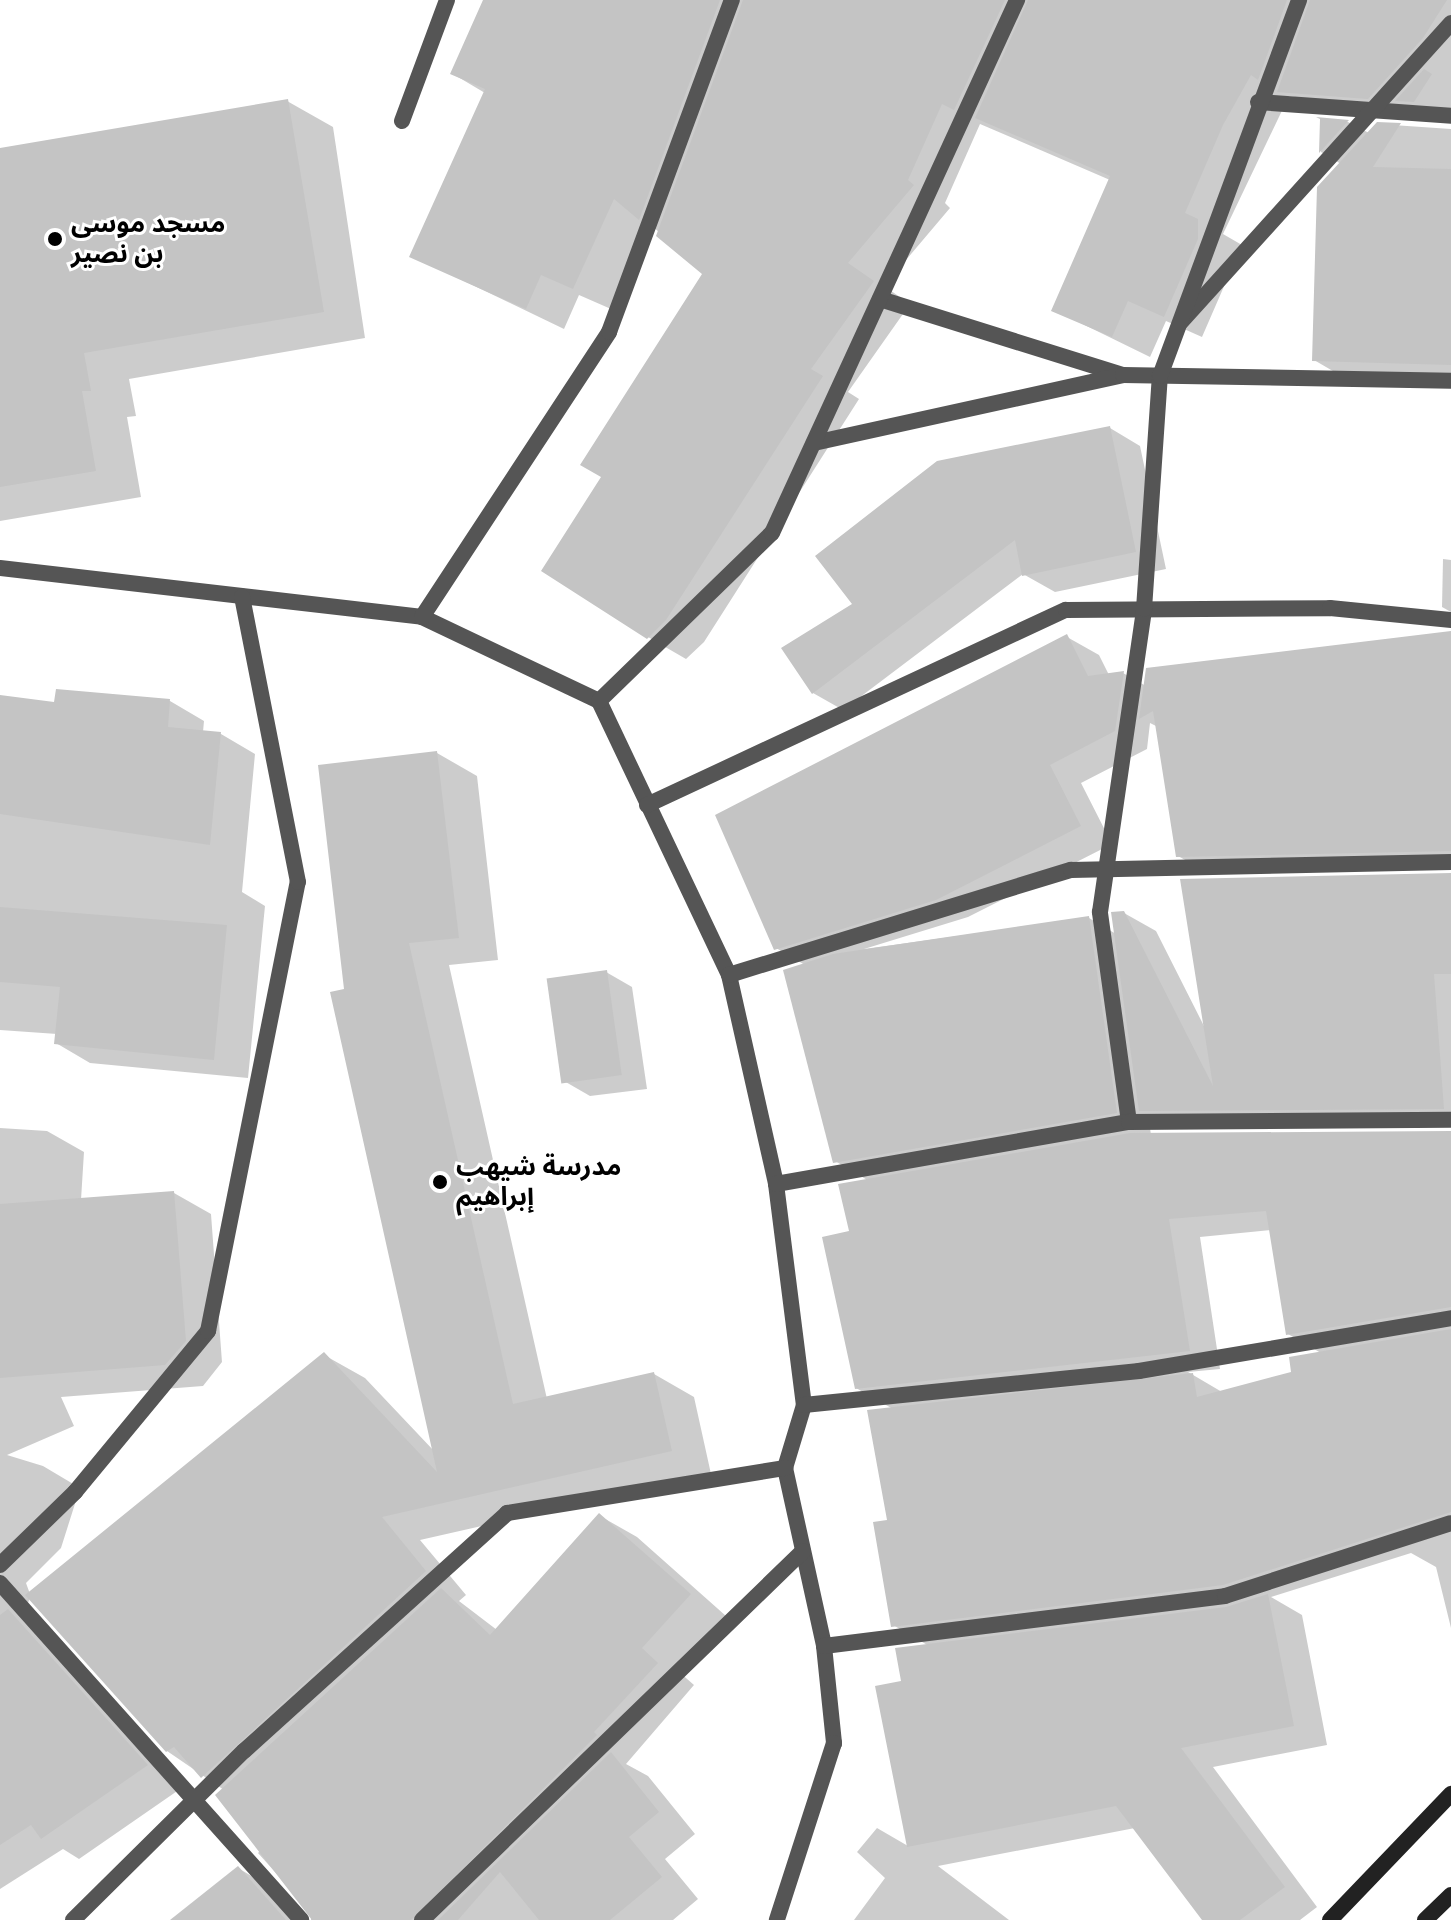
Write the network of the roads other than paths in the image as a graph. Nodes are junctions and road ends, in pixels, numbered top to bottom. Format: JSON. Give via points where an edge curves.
{"nodes":[{"id":1,"x":447,"y":0,"type":"edge"},
{"id":2,"x":732,"y":0,"type":"edge"},
{"id":3,"x":1017,"y":0,"type":"edge"},
{"id":4,"x":1299,"y":0,"type":"edge"},
{"id":5,"x":1451,"y":23,"type":"edge"},
{"id":6,"x":1258,"y":102,"type":"junction"},
{"id":7,"x":1374,"y":111,"type":"junction"},
{"id":8,"x":1451,"y":116,"type":"edge"},
{"id":9,"x":402,"y":121,"type":"dead end"},
{"id":10,"x":880,"y":299,"type":"junction"},
{"id":11,"x":1174,"y":329,"type":"junction"},
{"id":12,"x":1123,"y":375,"type":"junction"},
{"id":13,"x":1160,"y":376,"type":"junction"},
{"id":14,"x":1451,"y":381,"type":"edge"},
{"id":15,"x":814,"y":443,"type":"junction"},
{"id":16,"x":0,"y":568,"type":"edge"},
{"id":17,"x":242,"y":596,"type":"junction"},
{"id":18,"x":1144,"y":609,"type":"junction"},
{"id":19,"x":422,"y":617,"type":"junction"},
{"id":20,"x":1451,"y":620,"type":"edge"},
{"id":21,"x":599,"y":701,"type":"junction"},
{"id":22,"x":647,"y":805,"type":"junction"},
{"id":23,"x":1451,"y":862,"type":"edge"},
{"id":24,"x":1107,"y":870,"type":"junction"},
{"id":25,"x":729,"y":975,"type":"junction"},
{"id":26,"x":1451,"y":1120,"type":"edge"},
{"id":27,"x":1129,"y":1122,"type":"junction"},
{"id":28,"x":776,"y":1184,"type":"junction"},
{"id":29,"x":1451,"y":1318,"type":"edge"},
{"id":30,"x":804,"y":1405,"type":"junction"},
{"id":31,"x":785,"y":1468,"type":"junction"},
{"id":32,"x":1451,"y":1523,"type":"edge"},
{"id":33,"x":803,"y":1551,"type":"junction"},
{"id":34,"x":0,"y":1565,"type":"edge"},
{"id":35,"x":0,"y":1583,"type":"edge"},
{"id":36,"x":824,"y":1646,"type":"junction"},
{"id":37,"x":1451,"y":1794,"type":"edge"},
{"id":38,"x":194,"y":1800,"type":"junction"},
{"id":39,"x":1451,"y":1895,"type":"edge"},
{"id":40,"x":73,"y":1920,"type":"edge"},
{"id":41,"x":301,"y":1920,"type":"edge"},
{"id":42,"x":422,"y":1920,"type":"edge"},
{"id":43,"x":777,"y":1920,"type":"edge"},
{"id":44,"x":1330,"y":1920,"type":"edge"},
{"id":45,"x":1425,"y":1920,"type":"edge"}],
"edges":[{"from":1,"to":9,"type":"street"},
{"from":2,"to":19,"type":"street","via":[[609,332]]},
{"from":3,"to":10,"type":"street"},
{"from":4,"to":6,"type":"street"},
{"from":5,"to":7,"type":"street"},
{"from":6,"to":7,"type":"street"},
{"from":6,"to":11,"type":"street"},
{"from":7,"to":8,"type":"street"},
{"from":7,"to":11,"type":"street"},
{"from":10,"to":12,"type":"street"},
{"from":10,"to":15,"type":"street"},
{"from":11,"to":13,"type":"street"},
{"from":12,"to":13,"type":"street"},
{"from":12,"to":15,"type":"street"},
{"from":13,"to":14,"type":"street"},
{"from":13,"to":18,"type":"street"},
{"from":15,"to":21,"type":"street","via":[[772,533]]},
{"from":16,"to":17,"type":"street"},
{"from":17,"to":19,"type":"street"},
{"from":17,"to":34,"type":"street","via":[[298,882],[208,1331],[75,1492]]},
{"from":18,"to":20,"type":"street","via":[[1330,608]]},
{"from":18,"to":22,"type":"street","via":[[1066,610]]},
{"from":18,"to":24,"type":"street"},
{"from":19,"to":21,"type":"street"},
{"from":21,"to":22,"type":"street"},
{"from":22,"to":25,"type":"street"},
{"from":23,"to":24,"type":"street"},
{"from":24,"to":25,"type":"street","via":[[1071,870]]},
{"from":24,"to":27,"type":"street","via":[[1100,912]]},
{"from":25,"to":28,"type":"street"},
{"from":26,"to":27,"type":"street"},
{"from":27,"to":28,"type":"street"},
{"from":28,"to":30,"type":"street"},
{"from":29,"to":30,"type":"street","via":[[1139,1371]]},
{"from":30,"to":31,"type":"street"},
{"from":31,"to":33,"type":"street"},
{"from":31,"to":38,"type":"street","via":[[507,1513]]},
{"from":32,"to":36,"type":"street","via":[[1225,1596]]},
{"from":33,"to":36,"type":"street"},
{"from":33,"to":42,"type":"street"},
{"from":35,"to":38,"type":"street"},
{"from":36,"to":43,"type":"street","via":[[834,1743]]},
{"from":37,"to":44,"type":"street"},
{"from":38,"to":40,"type":"street"},
{"from":38,"to":41,"type":"street"},
{"from":39,"to":45,"type":"street"}]}
